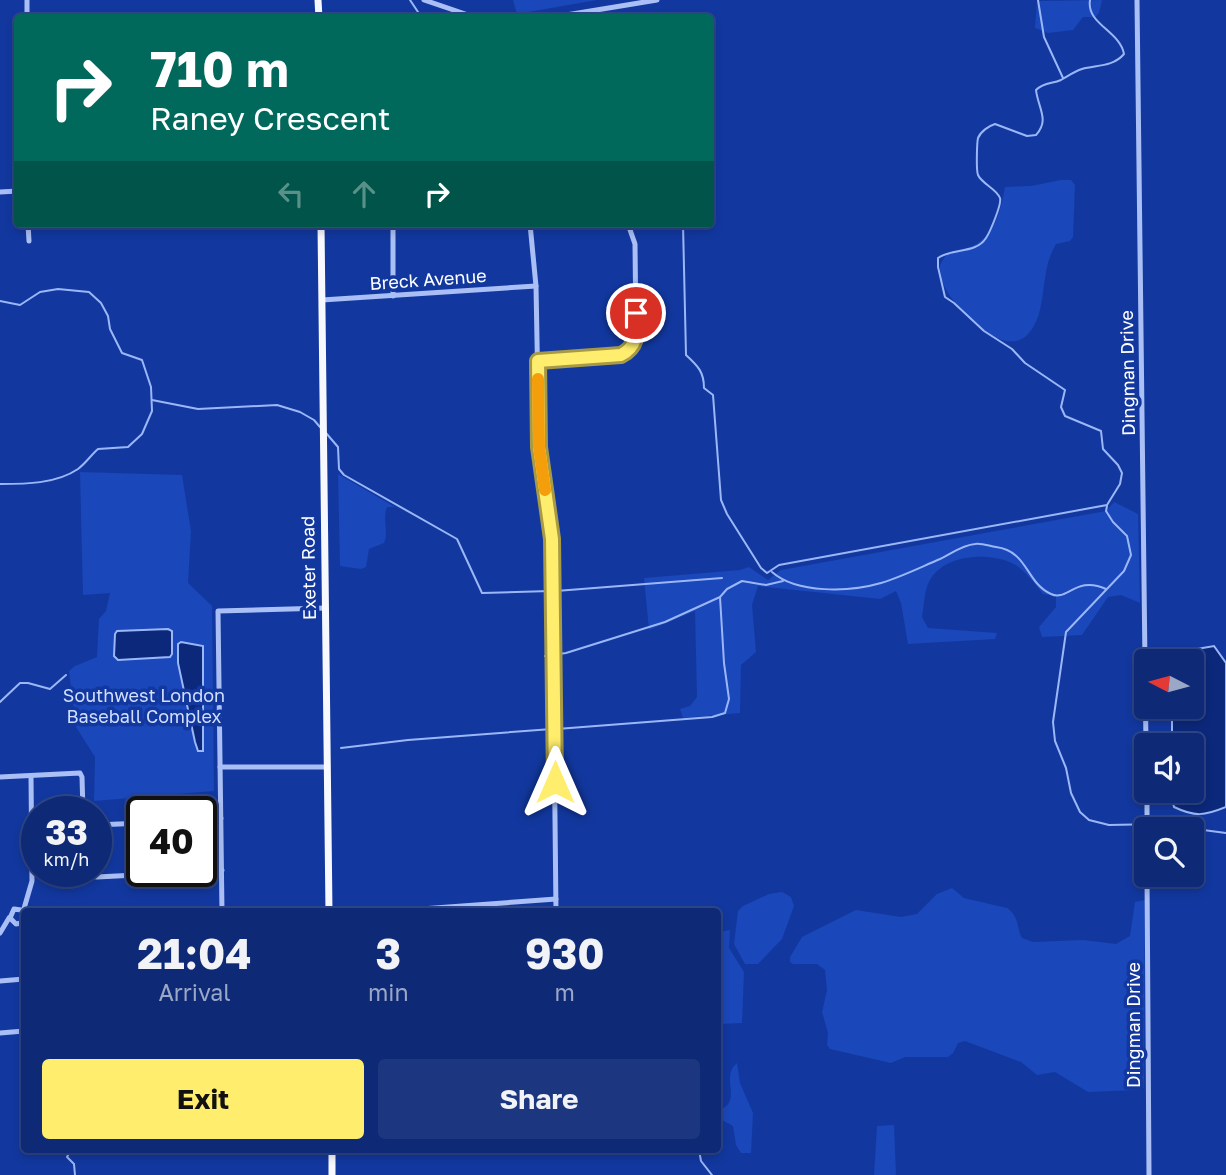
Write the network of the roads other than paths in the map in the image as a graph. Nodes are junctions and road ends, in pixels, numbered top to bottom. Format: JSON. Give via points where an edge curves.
{"nodes":[{"id":1,"x":424,"y":0,"type":"edge"},
{"id":2,"x":657,"y":0,"type":"edge"},
{"id":3,"x":1137,"y":0,"type":"edge"},
{"id":4,"x":465,"y":14,"type":"edge"},
{"id":5,"x":572,"y":14,"type":"edge"},
{"id":6,"x":28,"y":228,"type":"edge"},
{"id":7,"x":321,"y":228,"type":"edge"},
{"id":8,"x":393,"y":228,"type":"edge"},
{"id":9,"x":530,"y":228,"type":"edge"},
{"id":10,"x":629,"y":228,"type":"edge"},
{"id":11,"x":29,"y":241,"type":"dead end"},
{"id":12,"x":536,"y":286,"type":"junction"},
{"id":13,"x":393,"y":296,"type":"junction"},
{"id":14,"x":322,"y":300,"type":"junction"},
{"id":15,"x":538,"y":361,"type":"junction"},
{"id":16,"x":326,"y":608,"type":"junction"},
{"id":17,"x":1146,"y":733,"type":"edge"},
{"id":18,"x":220,"y":767,"type":"junction"},
{"id":19,"x":327,"y":767,"type":"junction"},
{"id":20,"x":32,"y":776,"type":"junction"},
{"id":21,"x":0,"y":777,"type":"edge"},
{"id":22,"x":82,"y":796,"type":"edge"},
{"id":23,"x":217,"y":818,"type":"edge"},
{"id":24,"x":221,"y":818,"type":"junction"},
{"id":25,"x":217,"y":870,"type":"edge"},
{"id":26,"x":222,"y":870,"type":"junction"},
{"id":27,"x":1147,"y":887,"type":"edge"},
{"id":28,"x":556,"y":899,"type":"junction"},
{"id":29,"x":26,"y":901,"type":"junction"},
{"id":30,"x":25,"y":908,"type":"edge"},
{"id":31,"x":222,"y":908,"type":"edge"},
{"id":32,"x":329,"y":908,"type":"edge"},
{"id":33,"x":434,"y":908,"type":"edge"},
{"id":34,"x":556,"y":908,"type":"edge"},
{"id":35,"x":17,"y":909,"type":"junction"},
{"id":36,"x":21,"y":912,"type":"edge"},
{"id":37,"x":10,"y":918,"type":"junction"},
{"id":38,"x":20,"y":924,"type":"edge"},
{"id":39,"x":3,"y":930,"type":"edge"},
{"id":40,"x":21,"y":979,"type":"edge"},
{"id":41,"x":0,"y":981,"type":"edge"},
{"id":42,"x":21,"y":1031,"type":"edge"},
{"id":43,"x":0,"y":1032,"type":"edge"},
{"id":44,"x":332,"y":1153,"type":"edge"},
{"id":45,"x":332,"y":1175,"type":"edge"},
{"id":46,"x":1149,"y":1175,"type":"edge"}],
"edges":[{"from":1,"to":4,"type":"street"},
{"from":2,"to":5,"type":"street"},
{"from":3,"to":17,"type":"street","name":"Dingman Drive"},
{"from":6,"to":11,"type":"street"},
{"from":7,"to":14,"type":"main road","name":"Exeter Road"},
{"from":8,"to":13,"type":"street"},
{"from":9,"to":12,"type":"street"},
{"from":10,"to":15,"type":"street","via":[[635,244],[636,333],[632,347],[621,355]]},
{"from":12,"to":13,"type":"street","name":"Breck Avenue"},
{"from":12,"to":15,"type":"street"},
{"from":13,"to":14,"type":"street","name":"Breck Avenue"},
{"from":14,"to":16,"type":"main road","name":"Exeter Road"},
{"from":15,"to":28,"type":"street","via":[[539,447],[552,539]]},
{"from":16,"to":18,"type":"street","via":[[218,611]]},
{"from":16,"to":19,"type":"main road","name":"Exeter Road"},
{"from":18,"to":19,"type":"street"},
{"from":18,"to":24,"type":"street"},
{"from":19,"to":32,"type":"main road","name":"Exeter Road"},
{"from":20,"to":21,"type":"street"},
{"from":20,"to":22,"type":"street","via":[[80,774]]},
{"from":20,"to":29,"type":"street","via":[[32,881]]},
{"from":23,"to":24,"type":"street"},
{"from":24,"to":26,"type":"street"},
{"from":25,"to":26,"type":"street"},
{"from":26,"to":31,"type":"street"},
{"from":27,"to":46,"type":"street","name":"Dingman Drive"},
{"from":28,"to":33,"type":"street"},
{"from":28,"to":34,"type":"street"},
{"from":29,"to":30,"type":"street"},
{"from":29,"to":35,"type":"street"},
{"from":35,"to":36,"type":"street"},
{"from":35,"to":37,"type":"street"},
{"from":37,"to":38,"type":"street"},
{"from":37,"to":39,"type":"street"},
{"from":38,"to":39,"type":"street"},
{"from":40,"to":41,"type":"street"},
{"from":42,"to":43,"type":"street"},
{"from":44,"to":45,"type":"main road"}]}
